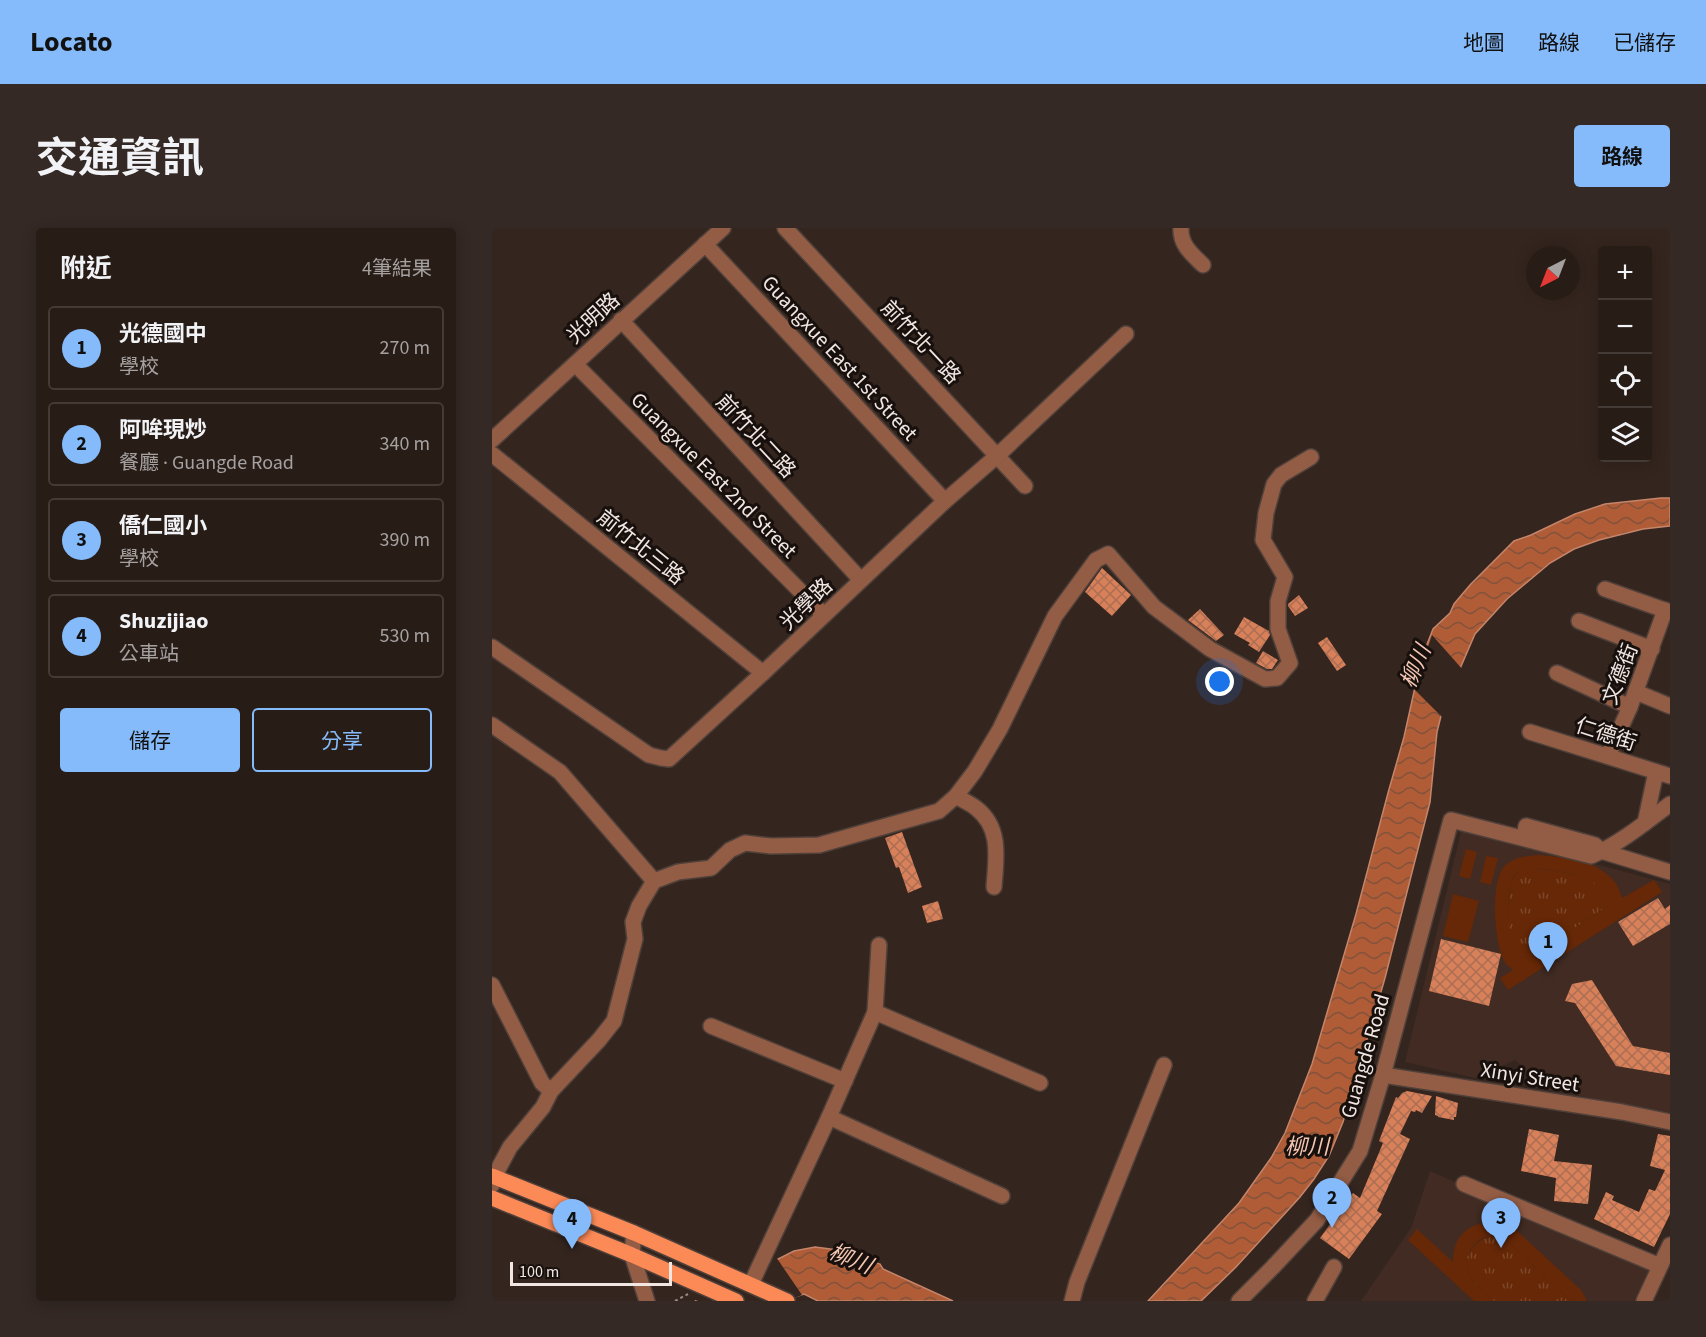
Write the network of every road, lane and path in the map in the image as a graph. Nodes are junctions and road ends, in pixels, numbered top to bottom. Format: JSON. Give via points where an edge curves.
{"nodes":[{"id":1,"x":723,"y":228,"type":"edge"},
{"id":2,"x":785,"y":228,"type":"edge"},
{"id":3,"x":1180,"y":228,"type":"edge"},
{"id":4,"x":705,"y":244,"type":"junction"},
{"id":5,"x":1203,"y":265,"type":"dead end"},
{"id":6,"x":621,"y":320,"type":"junction"},
{"id":7,"x":1126,"y":334,"type":"dead end"},
{"id":8,"x":575,"y":364,"type":"junction"},
{"id":9,"x":492,"y":440,"type":"edge"},
{"id":10,"x":492,"y":454,"type":"edge"},
{"id":11,"x":998,"y":455,"type":"junction"},
{"id":12,"x":1311,"y":457,"type":"dead end"},
{"id":13,"x":1025,"y":486,"type":"dead end"},
{"id":14,"x":945,"y":501,"type":"junction"},
{"id":15,"x":861,"y":580,"type":"junction"},
{"id":16,"x":1605,"y":589,"type":"dead end"},
{"id":17,"x":1668,"y":611,"type":"edge"},
{"id":18,"x":824,"y":615,"type":"junction"},
{"id":19,"x":1579,"y":621,"type":"dead end"},
{"id":20,"x":492,"y":647,"type":"edge"},
{"id":21,"x":1652,"y":649,"type":"junction"},
{"id":22,"x":1557,"y":673,"type":"dead end"},
{"id":23,"x":763,"y":674,"type":"junction"},
{"id":24,"x":1636,"y":692,"type":"junction"},
{"id":25,"x":1670,"y":706,"type":"edge"},
{"id":26,"x":1630,"y":707,"type":"junction"},
{"id":27,"x":492,"y":725,"type":"edge"},
{"id":28,"x":1530,"y":732,"type":"dead end"},
{"id":29,"x":1608,"y":756,"type":"junction"},
{"id":30,"x":1663,"y":774,"type":"edge"},
{"id":31,"x":956,"y":796,"type":"junction"},
{"id":32,"x":1670,"y":804,"type":"edge"},
{"id":33,"x":1645,"y":823,"type":"junction"},
{"id":34,"x":1601,"y":851,"type":"junction"},
{"id":35,"x":1670,"y":872,"type":"edge"},
{"id":36,"x":654,"y":881,"type":"junction"},
{"id":37,"x":994,"y":887,"type":"dead end"},
{"id":38,"x":879,"y":945,"type":"dead end"},
{"id":39,"x":492,"y":985,"type":"edge"},
{"id":40,"x":875,"y":1012,"type":"junction"},
{"id":41,"x":711,"y":1026,"type":"dead end"},
{"id":42,"x":1164,"y":1065,"type":"dead end"},
{"id":43,"x":1383,"y":1075,"type":"junction"},
{"id":44,"x":845,"y":1082,"type":"junction"},
{"id":45,"x":1040,"y":1083,"type":"dead end"},
{"id":46,"x":551,"y":1091,"type":"junction"},
{"id":47,"x":829,"y":1117,"type":"junction"},
{"id":48,"x":1670,"y":1122,"type":"edge"},
{"id":49,"x":493,"y":1179,"type":"edge"},
{"id":50,"x":1464,"y":1184,"type":"dead end"},
{"id":51,"x":1002,"y":1196,"type":"dead end"},
{"id":52,"x":492,"y":1198,"type":"edge"},
{"id":53,"x":634,"y":1233,"type":"junction"},
{"id":54,"x":1670,"y":1245,"type":"edge"},
{"id":55,"x":633,"y":1256,"type":"junction"},
{"id":56,"x":1660,"y":1266,"type":"junction"},
{"id":57,"x":1334,"y":1267,"type":"dead end"},
{"id":58,"x":751,"y":1284,"type":"junction"},
{"id":59,"x":647,"y":1301,"type":"edge"},
{"id":60,"x":736,"y":1301,"type":"edge"},
{"id":61,"x":787,"y":1301,"type":"edge"},
{"id":62,"x":1072,"y":1301,"type":"edge"},
{"id":63,"x":1239,"y":1301,"type":"edge"},
{"id":64,"x":1315,"y":1301,"type":"edge"},
{"id":65,"x":1644,"y":1301,"type":"edge"}],
"edges":[{"from":1,"to":4,"type":"street","name":"光明路"},
{"from":2,"to":11,"type":"street","name":"前竹北一路"},
{"from":3,"to":5,"type":"street","via":[[1186,247]]},
{"from":4,"to":6,"type":"street","name":"光明路"},
{"from":4,"to":14,"type":"street","name":"Guangxue East 1st Street"},
{"from":6,"to":8,"type":"street","name":"光明路"},
{"from":6,"to":15,"type":"street","name":"前竹北二路"},
{"from":7,"to":11,"type":"street","name":"光學路"},
{"from":8,"to":9,"type":"street","name":"光明路"},
{"from":8,"to":18,"type":"street","name":"Guangxue East 2nd Street"},
{"from":10,"to":23,"type":"street","name":"前竹北三路"},
{"from":11,"to":13,"type":"street","name":"前竹北一路"},
{"from":11,"to":14,"type":"street","name":"光學路"},
{"from":12,"to":31,"type":"street","via":[[1281,474],[1266,513],[1263,540],[1285,577],[1278,601],[1278,629],[1290,663],[1277,678],[1265,679],[1210,649],[1154,607],[1108,554],[1096,560],[1055,616],[1000,729]]},
{"from":14,"to":15,"type":"street","name":"光學路"},
{"from":15,"to":18,"type":"street","name":"光學路"},
{"from":16,"to":17,"type":"street"},
{"from":17,"to":21,"type":"street","name":"文德街"},
{"from":18,"to":23,"type":"street","name":"光學路"},
{"from":19,"to":21,"type":"street"},
{"from":20,"to":23,"type":"street","name":"光學路","via":[[649,755],[669,759]]},
{"from":21,"to":24,"type":"street","name":"文德街"},
{"from":22,"to":26,"type":"street"},
{"from":24,"to":25,"type":"street"},
{"from":24,"to":26,"type":"street","name":"文德街"},
{"from":26,"to":29,"type":"street","name":"文德街"},
{"from":27,"to":36,"type":"street","via":[[560,772]]},
{"from":28,"to":29,"type":"street","name":"仁德街"},
{"from":29,"to":30,"type":"street","name":"仁德街"},
{"from":30,"to":33,"type":"street"},
{"from":31,"to":36,"type":"street","via":[[939,811],[819,845],[746,843],[730,850],[711,868],[678,872]]},
{"from":31,"to":37,"type":"street","via":[[977,808],[990,824],[998,848]]},
{"from":32,"to":33,"type":"street"},
{"from":33,"to":34,"type":"street"},
{"from":34,"to":35,"type":"street"},
{"from":34,"to":43,"type":"street","name":"Guangde Road","via":[[1591,856],[1451,819]]},
{"from":36,"to":46,"type":"street","via":[[633,922],[635,939],[614,1021]]},
{"from":38,"to":40,"type":"street"},
{"from":39,"to":46,"type":"street","via":[[542,1083]]},
{"from":40,"to":44,"type":"street"},
{"from":40,"to":45,"type":"street"},
{"from":41,"to":44,"type":"street"},
{"from":42,"to":62,"type":"street"},
{"from":43,"to":48,"type":"street","name":"Xinyi Street"},
{"from":43,"to":63,"type":"street","name":"Guangde Road","via":[[1360,1151],[1317,1220]]},
{"from":44,"to":47,"type":"street"},
{"from":46,"to":49,"type":"street","via":[[510,1147]]},
{"from":47,"to":51,"type":"street"},
{"from":47,"to":58,"type":"street"},
{"from":49,"to":53,"type":"main road"},
{"from":50,"to":56,"type":"street"},
{"from":52,"to":55,"type":"main road"},
{"from":53,"to":55,"type":"street"},
{"from":53,"to":58,"type":"main road"},
{"from":54,"to":56,"type":"street"},
{"from":55,"to":59,"type":"street"},
{"from":55,"to":60,"type":"main road"},
{"from":56,"to":65,"type":"street"},
{"from":57,"to":64,"type":"street"},
{"from":58,"to":61,"type":"main road"}]}
